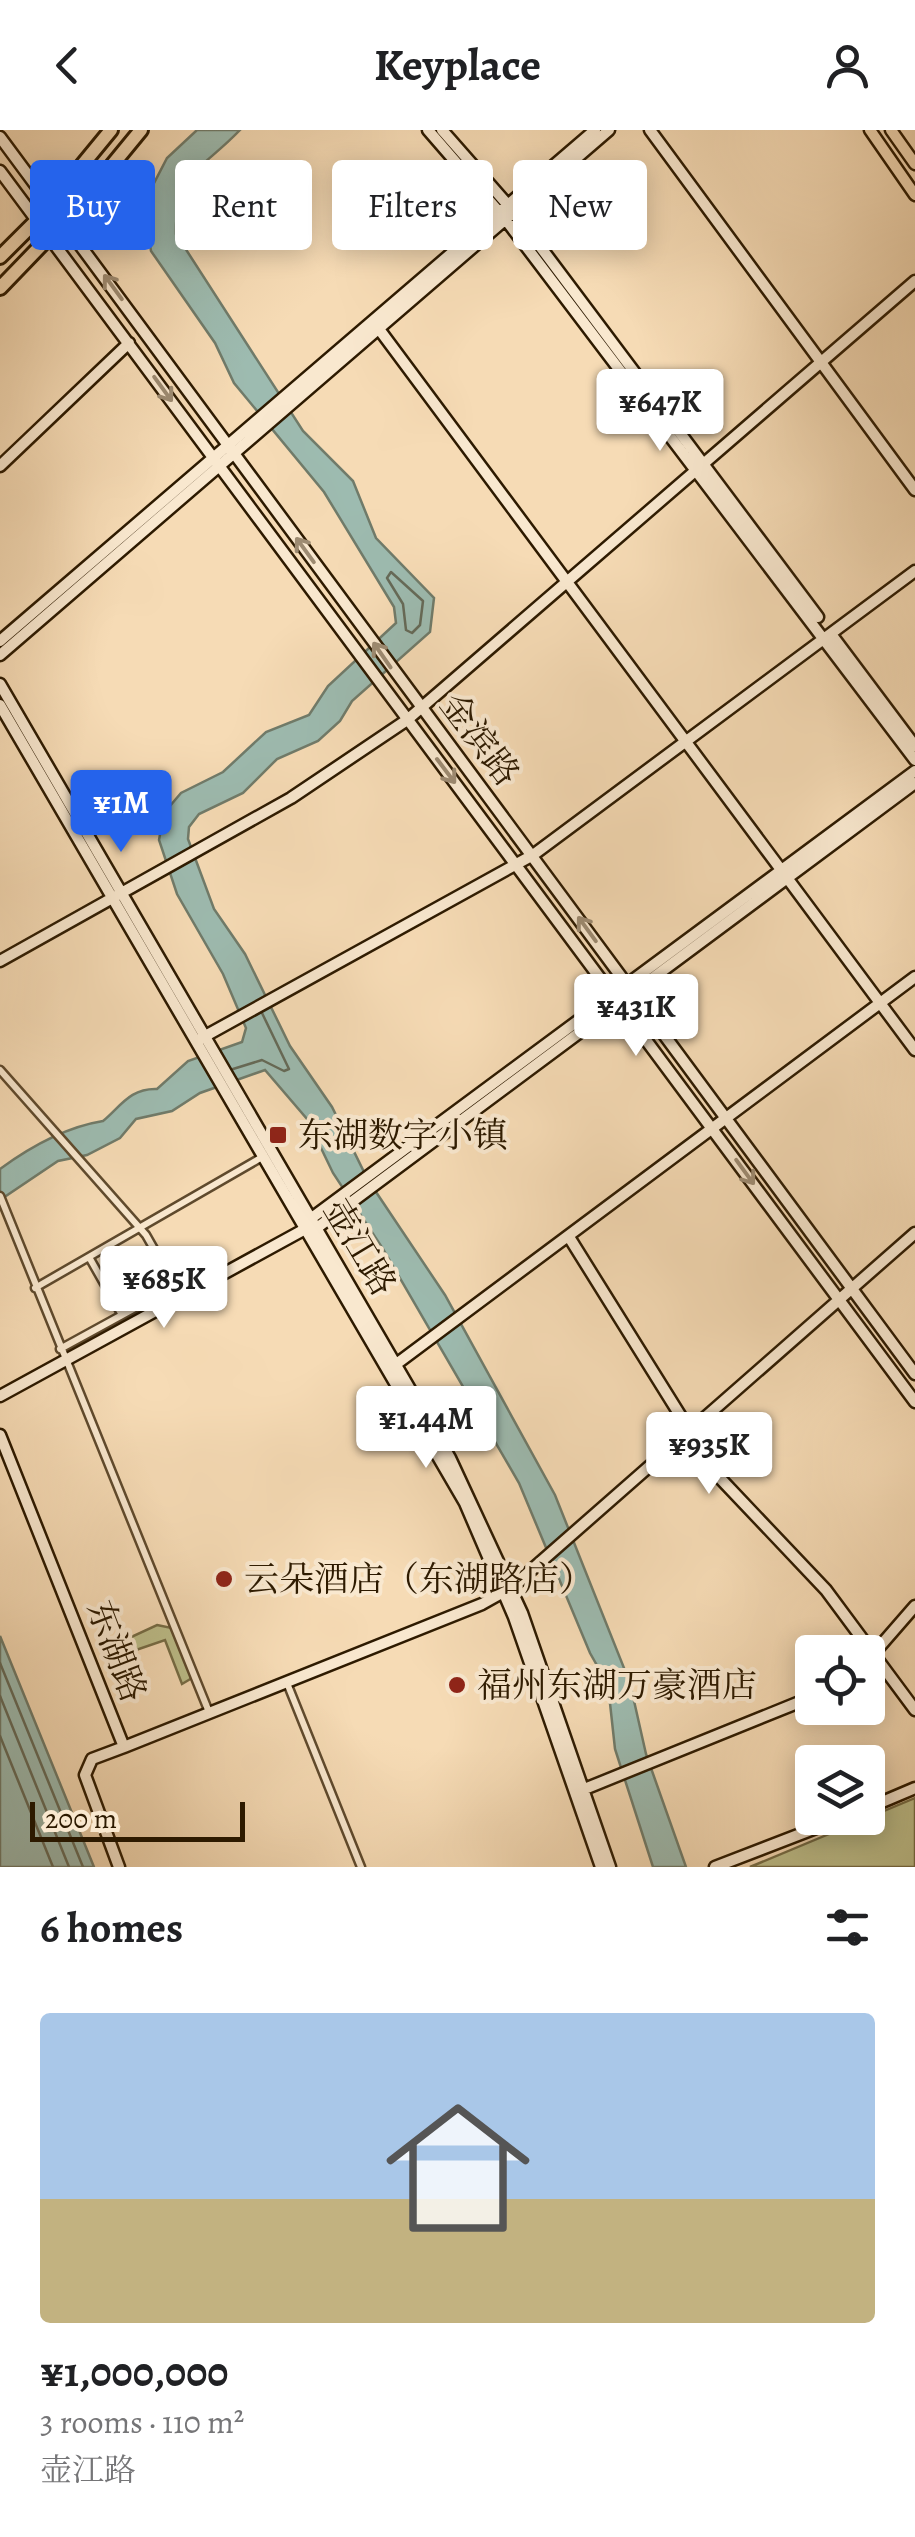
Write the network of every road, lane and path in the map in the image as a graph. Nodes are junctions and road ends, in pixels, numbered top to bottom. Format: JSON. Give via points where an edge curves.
{"nodes":[{"id":1,"x":110,"y":130,"type":"edge"},
{"id":2,"x":142,"y":130,"type":"edge"},
{"id":3,"x":428,"y":130,"type":"edge"},
{"id":4,"x":442,"y":130,"type":"edge"},
{"id":5,"x":594,"y":130,"type":"edge"},
{"id":6,"x":610,"y":130,"type":"edge"},
{"id":7,"x":650,"y":130,"type":"edge"},
{"id":8,"x":870,"y":130,"type":"edge"},
{"id":9,"x":891,"y":130,"type":"edge"},
{"id":10,"x":0,"y":137,"type":"edge"},
{"id":11,"x":86,"y":160,"type":"edge"},
{"id":12,"x":117,"y":160,"type":"edge"},
{"id":13,"x":915,"y":164,"type":"edge"},
{"id":14,"x":0,"y":171,"type":"edge"},
{"id":15,"x":30,"y":175,"type":"edge"},
{"id":16,"x":915,"y":195,"type":"edge"},
{"id":17,"x":30,"y":210,"type":"edge"},
{"id":18,"x":506,"y":212,"type":"junction"},
{"id":19,"x":30,"y":228,"type":"edge"},
{"id":20,"x":35,"y":250,"type":"edge"},
{"id":21,"x":59,"y":250,"type":"edge"},
{"id":22,"x":86,"y":250,"type":"edge"},
{"id":23,"x":0,"y":257,"type":"edge"},
{"id":24,"x":915,"y":281,"type":"edge"},
{"id":25,"x":1,"y":285,"type":"edge"},
{"id":26,"x":376,"y":324,"type":"junction"},
{"id":27,"x":129,"y":343,"type":"junction"},
{"id":28,"x":822,"y":364,"type":"junction"},
{"id":29,"x":231,"y":450,"type":"junction"},
{"id":30,"x":216,"y":462,"type":"junction"},
{"id":31,"x":698,"y":464,"type":"junction"},
{"id":32,"x":0,"y":466,"type":"edge"},
{"id":33,"x":915,"y":490,"type":"edge"},
{"id":34,"x":915,"y":571,"type":"edge"},
{"id":35,"x":567,"y":579,"type":"junction"},
{"id":36,"x":828,"y":636,"type":"junction"},
{"id":37,"x":0,"y":641,"type":"edge"},
{"id":38,"x":0,"y":655,"type":"edge"},
{"id":39,"x":0,"y":684,"type":"edge"},
{"id":40,"x":422,"y":705,"type":"junction"},
{"id":41,"x":0,"y":706,"type":"edge"},
{"id":42,"x":407,"y":720,"type":"junction"},
{"id":43,"x":687,"y":742,"type":"junction"},
{"id":44,"x":915,"y":746,"type":"edge"},
{"id":45,"x":915,"y":760,"type":"edge"},
{"id":46,"x":915,"y":771,"type":"edge"},
{"id":47,"x":915,"y":783,"type":"edge"},
{"id":48,"x":533,"y":856,"type":"junction"},
{"id":49,"x":514,"y":863,"type":"junction"},
{"id":50,"x":784,"y":873,"type":"junction"},
{"id":51,"x":117,"y":895,"type":"junction"},
{"id":52,"x":0,"y":961,"type":"edge"},
{"id":53,"x":915,"y":977,"type":"edge"},
{"id":54,"x":631,"y":990,"type":"junction"},
{"id":55,"x":617,"y":1001,"type":"junction"},
{"id":56,"x":880,"y":1003,"type":"junction"},
{"id":57,"x":203,"y":1043,"type":"junction"},
{"id":58,"x":915,"y":1050,"type":"edge"},
{"id":59,"x":0,"y":1070,"type":"edge"},
{"id":60,"x":228,"y":1087,"type":"junction"},
{"id":61,"x":726,"y":1117,"type":"junction"},
{"id":62,"x":712,"y":1128,"type":"junction"},
{"id":63,"x":265,"y":1156,"type":"junction"},
{"id":64,"x":0,"y":1196,"type":"edge"},
{"id":65,"x":310,"y":1226,"type":"junction"},
{"id":66,"x":139,"y":1228,"type":"junction"},
{"id":67,"x":915,"y":1234,"type":"edge"},
{"id":68,"x":570,"y":1237,"type":"junction"},
{"id":69,"x":827,"y":1252,"type":"junction"},
{"id":70,"x":89,"y":1257,"type":"junction"},
{"id":71,"x":813,"y":1264,"type":"junction"},
{"id":72,"x":852,"y":1285,"type":"junction"},
{"id":73,"x":36,"y":1288,"type":"junction"},
{"id":74,"x":838,"y":1298,"type":"junction"},
{"id":75,"x":122,"y":1315,"type":"junction"},
{"id":76,"x":875,"y":1318,"type":"junction"},
{"id":77,"x":860,"y":1329,"type":"junction"},
{"id":78,"x":60,"y":1349,"type":"junction"},
{"id":79,"x":65,"y":1361,"type":"junction"},
{"id":80,"x":393,"y":1366,"type":"junction"},
{"id":81,"x":915,"y":1374,"type":"edge"},
{"id":82,"x":0,"y":1396,"type":"edge"},
{"id":83,"x":915,"y":1402,"type":"edge"},
{"id":84,"x":687,"y":1431,"type":"junction"},
{"id":85,"x":0,"y":1435,"type":"edge"},
{"id":86,"x":508,"y":1590,"type":"junction"},
{"id":87,"x":915,"y":1606,"type":"edge"},
{"id":88,"x":856,"y":1635,"type":"edge"},
{"id":89,"x":885,"y":1641,"type":"edge"},
{"id":90,"x":885,"y":1674,"type":"edge"},
{"id":91,"x":286,"y":1682,"type":"junction"},
{"id":92,"x":795,"y":1705,"type":"edge"},
{"id":93,"x":915,"y":1710,"type":"edge"},
{"id":94,"x":210,"y":1713,"type":"junction"},
{"id":95,"x":124,"y":1746,"type":"junction"},
{"id":96,"x":915,"y":1788,"type":"edge"},
{"id":97,"x":580,"y":1791,"type":"junction"},
{"id":98,"x":885,"y":1801,"type":"edge"},
{"id":99,"x":798,"y":1835,"type":"edge"},
{"id":100,"x":119,"y":1867,"type":"edge"},
{"id":101,"x":361,"y":1867,"type":"edge"},
{"id":102,"x":601,"y":1867,"type":"edge"},
{"id":103,"x":610,"y":1867,"type":"edge"},
{"id":104,"x":715,"y":1867,"type":"edge"}],
"edges":[{"from":1,"to":11,"type":"highway"},
{"from":2,"to":12,"type":"highway"},
{"from":3,"to":18,"type":"main road"},
{"from":4,"to":18,"type":"main road"},
{"from":5,"to":18,"type":"main road"},
{"from":6,"to":18,"type":"main road"},
{"from":7,"to":28,"type":"main road"},
{"from":8,"to":16,"type":"main road"},
{"from":9,"to":13,"type":"main road"},
{"from":10,"to":15,"type":"main road","name":"金滨路"},
{"from":14,"to":17,"type":"main road","name":"金滨路"},
{"from":18,"to":26,"type":"main road"},
{"from":18,"to":31,"type":"main road"},
{"from":19,"to":23,"type":"highway"},
{"from":20,"to":25,"type":"highway"},
{"from":21,"to":27,"type":"main road","name":"金滨路"},
{"from":29,"to":22,"type":"main road","name":"金滨路","one_way":true},
{"from":24,"to":28,"type":"main road"},
{"from":26,"to":29,"type":"main road"},
{"from":26,"to":35,"type":"main road"},
{"from":27,"to":30,"type":"main road","name":"金滨路","one_way":true},
{"from":27,"to":32,"type":"main road"},
{"from":28,"to":31,"type":"main road"},
{"from":28,"to":33,"type":"main road"},
{"from":29,"to":30,"type":"main road"},
{"from":40,"to":29,"type":"main road","name":"金滨路","one_way":true},
{"from":30,"to":37,"type":"main road"},
{"from":30,"to":38,"type":"main road"},
{"from":30,"to":42,"type":"main road","name":"金滨路"},
{"from":31,"to":35,"type":"main road"},
{"from":31,"to":36,"type":"main road"},
{"from":34,"to":36,"type":"main road"},
{"from":35,"to":40,"type":"main road"},
{"from":35,"to":43,"type":"main road"},
{"from":36,"to":43,"type":"main road"},
{"from":36,"to":44,"type":"main road"},
{"from":36,"to":45,"type":"main road"},
{"from":39,"to":51,"type":"main road","name":"壶江路"},
{"from":40,"to":42,"type":"main road"},
{"from":40,"to":48,"type":"main road","name":"金滨路"},
{"from":41,"to":51,"type":"main road","name":"壶江路"},
{"from":42,"to":49,"type":"main road","name":"金滨路","one_way":true},
{"from":42,"to":51,"type":"main road","via":[[336,770]]},
{"from":43,"to":48,"type":"main road"},
{"from":43,"to":50,"type":"main road"},
{"from":46,"to":50,"type":"main road"},
{"from":47,"to":50,"type":"main road"},
{"from":48,"to":49,"type":"main road"},
{"from":54,"to":48,"type":"main road","name":"金滨路","one_way":true},
{"from":49,"to":55,"type":"main road","name":"金滨路"},
{"from":49,"to":57,"type":"main road","via":[[222,1024]]},
{"from":50,"to":54,"type":"main road"},
{"from":50,"to":56,"type":"main road"},
{"from":51,"to":52,"type":"main road"},
{"from":51,"to":57,"type":"main road","name":"壶江路"},
{"from":53,"to":56,"type":"main road"},
{"from":54,"to":55,"type":"main road"},
{"from":54,"to":61,"type":"main road","name":"金滨路"},
{"from":55,"to":62,"type":"main road","name":"金滨路"},
{"from":55,"to":65,"type":"main road"},
{"from":56,"to":58,"type":"main road"},
{"from":56,"to":61,"type":"main road"},
{"from":57,"to":60,"type":"main road","name":"壶江路"},
{"from":59,"to":66,"type":"street"},
{"from":60,"to":63,"type":"main road","name":"壶江路"},
{"from":60,"to":65,"type":"main road","name":"壶江路"},
{"from":61,"to":62,"type":"main road"},
{"from":61,"to":69,"type":"main road","name":"金滨路"},
{"from":62,"to":68,"type":"main road"},
{"from":62,"to":71,"type":"main road","name":"金滨路","one_way":true},
{"from":63,"to":65,"type":"main road","name":"壶江路"},
{"from":63,"to":66,"type":"street"},
{"from":64,"to":73,"type":"street"},
{"from":65,"to":79,"type":"main road"},
{"from":65,"to":80,"type":"main road","name":"壶江路"},
{"from":66,"to":70,"type":"street"},
{"from":66,"to":75,"type":"street","via":[[175,1286]]},
{"from":67,"to":72,"type":"main road"},
{"from":68,"to":80,"type":"main road"},
{"from":68,"to":84,"type":"main road"},
{"from":69,"to":71,"type":"main road"},
{"from":69,"to":72,"type":"main road","name":"金滨路"},
{"from":70,"to":73,"type":"street"},
{"from":70,"to":75,"type":"street"},
{"from":71,"to":74,"type":"main road","name":"金滨路"},
{"from":72,"to":74,"type":"main road"},
{"from":72,"to":76,"type":"main road","name":"金滨路"},
{"from":73,"to":78,"type":"street"},
{"from":74,"to":77,"type":"main road","name":"金滨路"},
{"from":74,"to":84,"type":"main road"},
{"from":75,"to":78,"type":"street"},
{"from":76,"to":77,"type":"main road"},
{"from":76,"to":81,"type":"main road","name":"金滨路"},
{"from":77,"to":83,"type":"main road","name":"金滨路"},
{"from":78,"to":79,"type":"street"},
{"from":79,"to":82,"type":"main road"},
{"from":79,"to":94,"type":"street"},
{"from":80,"to":86,"type":"main road","name":"壶江路"},
{"from":84,"to":86,"type":"main road"},
{"from":84,"to":88,"type":"main road","via":[[726,1487],[826,1590]]},
{"from":85,"to":95,"type":"main road","name":"东湖路"},
{"from":86,"to":91,"type":"main road"},
{"from":86,"to":97,"type":"main road","name":"壶江路"},
{"from":87,"to":89,"type":"main road"},
{"from":90,"to":93,"type":"main road"},
{"from":91,"to":94,"type":"main road"},
{"from":91,"to":101,"type":"street"},
{"from":92,"to":97,"type":"main road"},
{"from":94,"to":95,"type":"main road"},
{"from":95,"to":100,"type":"main road","name":"东湖路","via":[[92,1759],[85,1775]]},
{"from":96,"to":98,"type":"main road"},
{"from":97,"to":102,"type":"main road","name":"壶江路"},
{"from":97,"to":103,"type":"main road","name":"壶江路"},
{"from":99,"to":104,"type":"main road"}]}
